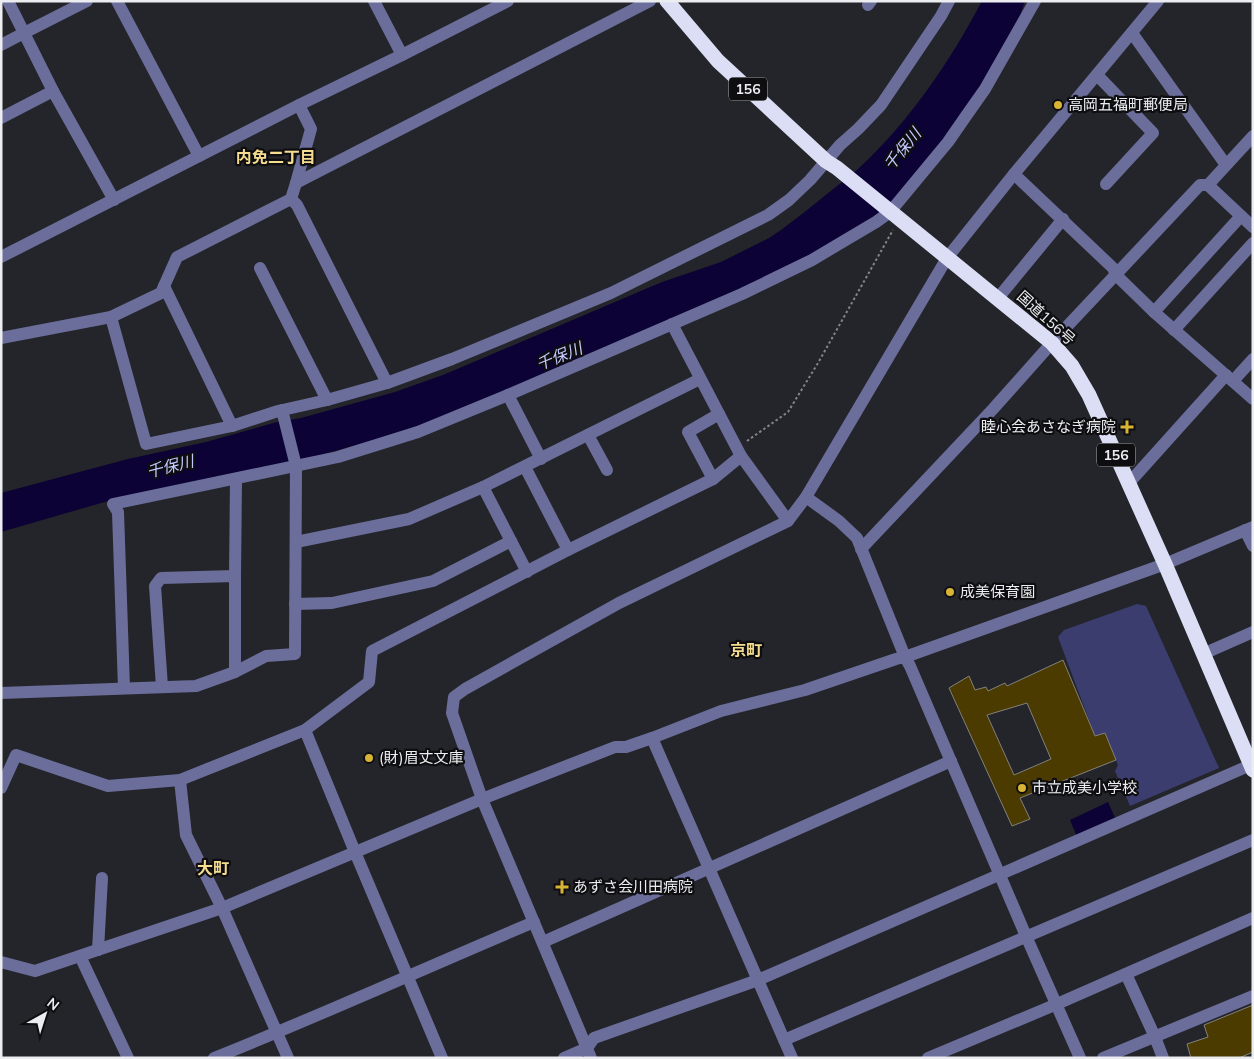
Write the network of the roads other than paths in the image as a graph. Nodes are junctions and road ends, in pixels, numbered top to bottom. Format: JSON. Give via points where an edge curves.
{"nodes":[{"id":1,"x":8,"y":1,"type":"edge"},
{"id":2,"x":87,"y":1,"type":"edge"},
{"id":3,"x":116,"y":1,"type":"edge"},
{"id":4,"x":374,"y":1,"type":"edge"},
{"id":5,"x":650,"y":1,"type":"edge"},
{"id":6,"x":667,"y":1,"type":"edge"},
{"id":7,"x":949,"y":1,"type":"edge"},
{"id":8,"x":1035,"y":1,"type":"edge"},
{"id":9,"x":1158,"y":1,"type":"edge"},
{"id":10,"x":505,"y":2,"type":"edge"},
{"id":11,"x":1132,"y":33,"type":"junction"},
{"id":12,"x":24,"y":34,"type":"junction"},
{"id":13,"x":1,"y":45,"type":"edge"},
{"id":14,"x":402,"y":55,"type":"junction"},
{"id":15,"x":1096,"y":76,"type":"junction"},
{"id":16,"x":53,"y":90,"type":"junction"},
{"id":17,"x":299,"y":105,"type":"junction"},
{"id":18,"x":1,"y":118,"type":"edge"},
{"id":19,"x":1253,"y":136,"type":"edge"},
{"id":20,"x":199,"y":156,"type":"junction"},
{"id":21,"x":832,"y":164,"type":"junction"},
{"id":22,"x":1226,"y":165,"type":"junction"},
{"id":23,"x":1014,"y":174,"type":"junction"},
{"id":24,"x":296,"y":183,"type":"junction"},
{"id":25,"x":1106,"y":184,"type":"dead end"},
{"id":26,"x":1208,"y":185,"type":"junction"},
{"id":27,"x":291,"y":199,"type":"junction"},
{"id":28,"x":114,"y":200,"type":"junction"},
{"id":29,"x":892,"y":213,"type":"junction"},
{"id":30,"x":1241,"y":216,"type":"junction"},
{"id":31,"x":1063,"y":220,"type":"junction"},
{"id":32,"x":1253,"y":227,"type":"edge"},
{"id":33,"x":1253,"y":243,"type":"edge"},
{"id":34,"x":1,"y":257,"type":"edge"},
{"id":35,"x":947,"y":258,"type":"junction"},
{"id":36,"x":260,"y":268,"type":"dead end"},
{"id":37,"x":1116,"y":275,"type":"junction"},
{"id":38,"x":164,"y":286,"type":"junction"},
{"id":39,"x":998,"y":298,"type":"junction"},
{"id":40,"x":1154,"y":312,"type":"junction"},
{"id":41,"x":111,"y":317,"type":"junction"},
{"id":42,"x":672,"y":324,"type":"junction"},
{"id":43,"x":1174,"y":330,"type":"junction"},
{"id":44,"x":1,"y":338,"type":"edge"},
{"id":45,"x":1052,"y":343,"type":"junction"},
{"id":46,"x":1253,"y":359,"type":"edge"},
{"id":47,"x":1230,"y":378,"type":"junction"},
{"id":48,"x":700,"y":379,"type":"junction"},
{"id":49,"x":387,"y":383,"type":"junction"},
{"id":50,"x":508,"y":395,"type":"junction"},
{"id":51,"x":1253,"y":399,"type":"edge"},
{"id":52,"x":327,"y":400,"type":"junction"},
{"id":53,"x":283,"y":414,"type":"junction"},
{"id":54,"x":719,"y":414,"type":"junction"},
{"id":55,"x":232,"y":426,"type":"junction"},
{"id":56,"x":588,"y":435,"type":"junction"},
{"id":57,"x":738,"y":452,"type":"junction"},
{"id":58,"x":541,"y":459,"type":"junction"},
{"id":59,"x":296,"y":464,"type":"junction"},
{"id":60,"x":525,"y":467,"type":"junction"},
{"id":61,"x":607,"y":470,"type":"dead end"},
{"id":62,"x":236,"y":479,"type":"junction"},
{"id":63,"x":713,"y":479,"type":"junction"},
{"id":64,"x":1128,"y":484,"type":"junction"},
{"id":65,"x":483,"y":487,"type":"junction"},
{"id":66,"x":806,"y":497,"type":"junction"},
{"id":67,"x":788,"y":521,"type":"junction"},
{"id":68,"x":1249,"y":528,"type":"edge"},
{"id":69,"x":511,"y":541,"type":"junction"},
{"id":70,"x":296,"y":542,"type":"junction"},
{"id":71,"x":1253,"y":546,"type":"edge"},
{"id":72,"x":861,"y":549,"type":"junction"},
{"id":73,"x":568,"y":550,"type":"junction"},
{"id":74,"x":1165,"y":564,"type":"junction"},
{"id":75,"x":527,"y":572,"type":"junction"},
{"id":76,"x":234,"y":576,"type":"junction"},
{"id":77,"x":295,"y":604,"type":"junction"},
{"id":78,"x":1253,"y":632,"type":"edge"},
{"id":79,"x":1203,"y":654,"type":"junction"},
{"id":80,"x":905,"y":657,"type":"junction"},
{"id":81,"x":236,"y":672,"type":"junction"},
{"id":82,"x":162,"y":687,"type":"junction"},
{"id":83,"x":124,"y":688,"type":"junction"},
{"id":84,"x":1,"y":692,"type":"edge"},
{"id":85,"x":305,"y":730,"type":"junction"},
{"id":86,"x":652,"y":738,"type":"junction"},
{"id":87,"x":951,"y":761,"type":"junction"},
{"id":88,"x":1252,"y":766,"type":"edge"},
{"id":89,"x":180,"y":780,"type":"junction"},
{"id":90,"x":1,"y":788,"type":"edge"},
{"id":91,"x":482,"y":800,"type":"junction"},
{"id":92,"x":1253,"y":840,"type":"edge"},
{"id":93,"x":354,"y":852,"type":"junction"},
{"id":94,"x":708,"y":868,"type":"junction"},
{"id":95,"x":1000,"y":874,"type":"junction"},
{"id":96,"x":102,"y":878,"type":"dead end"},
{"id":97,"x":222,"y":908,"type":"junction"},
{"id":98,"x":1253,"y":918,"type":"edge"},
{"id":99,"x":534,"y":922,"type":"junction"},
{"id":100,"x":1026,"y":936,"type":"junction"},
{"id":101,"x":543,"y":942,"type":"junction"},
{"id":102,"x":98,"y":950,"type":"junction"},
{"id":103,"x":80,"y":956,"type":"junction"},
{"id":104,"x":1,"y":962,"type":"edge"},
{"id":105,"x":1126,"y":974,"type":"junction"},
{"id":106,"x":408,"y":975,"type":"junction"},
{"id":107,"x":758,"y":980,"type":"junction"},
{"id":108,"x":1253,"y":996,"type":"edge"},
{"id":109,"x":1057,"y":1004,"type":"junction"},
{"id":110,"x":277,"y":1033,"type":"junction"},
{"id":111,"x":1155,"y":1037,"type":"junction"},
{"id":112,"x":784,"y":1040,"type":"junction"},
{"id":113,"x":589,"y":1053,"type":"edge"},
{"id":114,"x":930,"y":1057,"type":"edge"},
{"id":115,"x":128,"y":1058,"type":"edge"},
{"id":116,"x":214,"y":1058,"type":"edge"},
{"id":117,"x":288,"y":1058,"type":"edge"},
{"id":118,"x":442,"y":1058,"type":"edge"},
{"id":119,"x":564,"y":1058,"type":"edge"},
{"id":120,"x":792,"y":1058,"type":"edge"},
{"id":121,"x":1080,"y":1058,"type":"edge"},
{"id":122,"x":1103,"y":1058,"type":"edge"},
{"id":123,"x":1163,"y":1058,"type":"edge"}],
"edges":[{"from":1,"to":12,"type":"street"},
{"from":2,"to":12,"type":"street"},
{"from":3,"to":20,"type":"street"},
{"from":4,"to":14,"type":"street"},
{"from":5,"to":24,"type":"street"},
{"from":6,"to":21,"type":"highway","name":"国道156号","number":"156","via":[[718,61]]},
{"from":7,"to":21,"type":"street","via":[[881,104],[840,145]]},
{"from":8,"to":29,"type":"street","via":[[966,116]]},
{"from":9,"to":11,"type":"street"},
{"from":10,"to":14,"type":"street"},
{"from":11,"to":15,"type":"street"},
{"from":11,"to":22,"type":"street"},
{"from":12,"to":13,"type":"street"},
{"from":12,"to":16,"type":"street"},
{"from":14,"to":17,"type":"street"},
{"from":15,"to":23,"type":"street"},
{"from":15,"to":25,"type":"street","via":[[1154,133]]},
{"from":16,"to":18,"type":"street"},
{"from":16,"to":28,"type":"street"},
{"from":17,"to":20,"type":"street"},
{"from":17,"to":24,"type":"street","via":[[311,129]]},
{"from":19,"to":22,"type":"street"},
{"from":20,"to":28,"type":"street"},
{"from":21,"to":29,"type":"highway","name":"国道156号","number":"156"},
{"from":21,"to":49,"type":"street","via":[[768,215],[611,293]]},
{"from":22,"to":26,"type":"street"},
{"from":23,"to":31,"type":"street"},
{"from":23,"to":35,"type":"street"},
{"from":24,"to":27,"type":"street"},
{"from":26,"to":30,"type":"street"},
{"from":26,"to":37,"type":"street","via":[[1200,185]]},
{"from":27,"to":38,"type":"street","via":[[177,258]]},
{"from":27,"to":49,"type":"street","via":[[297,205]]},
{"from":28,"to":34,"type":"street"},
{"from":29,"to":35,"type":"highway","name":"国道156号","number":"156"},
{"from":29,"to":42,"type":"street","via":[[812,260]]},
{"from":30,"to":32,"type":"street"},
{"from":30,"to":40,"type":"street"},
{"from":31,"to":37,"type":"street","via":[[1113,268]]},
{"from":31,"to":39,"type":"street"},
{"from":33,"to":43,"type":"street"},
{"from":35,"to":39,"type":"highway","name":"国道156号","number":"156"},
{"from":35,"to":66,"type":"street"},
{"from":36,"to":52,"type":"street"},
{"from":37,"to":40,"type":"street"},
{"from":37,"to":45,"type":"street"},
{"from":38,"to":41,"type":"street","via":[[161,293]]},
{"from":38,"to":55,"type":"street"},
{"from":39,"to":45,"type":"highway","name":"国道156号","number":"156"},
{"from":40,"to":43,"type":"street"},
{"from":41,"to":44,"type":"street"},
{"from":41,"to":55,"type":"street","via":[[146,444]]},
{"from":42,"to":48,"type":"street"},
{"from":42,"to":50,"type":"street"},
{"from":43,"to":47,"type":"street"},
{"from":45,"to":64,"type":"highway","name":"国道156号","number":"156","via":[[1072,366],[1089,395]]},
{"from":45,"to":72,"type":"street"},
{"from":46,"to":47,"type":"street"},
{"from":47,"to":51,"type":"street"},
{"from":47,"to":64,"type":"street"},
{"from":48,"to":54,"type":"street"},
{"from":48,"to":56,"type":"street"},
{"from":49,"to":52,"type":"street"},
{"from":50,"to":58,"type":"street"},
{"from":50,"to":59,"type":"street","via":[[418,432],[338,457]]},
{"from":52,"to":53,"type":"street"},
{"from":53,"to":55,"type":"street"},
{"from":53,"to":59,"type":"street"},
{"from":54,"to":57,"type":"street"},
{"from":54,"to":63,"type":"street","via":[[688,432]]},
{"from":56,"to":58,"type":"street"},
{"from":56,"to":61,"type":"street"},
{"from":57,"to":63,"type":"street"},
{"from":57,"to":67,"type":"street"},
{"from":58,"to":60,"type":"street"},
{"from":59,"to":62,"type":"street"},
{"from":59,"to":70,"type":"street"},
{"from":60,"to":65,"type":"street"},
{"from":60,"to":73,"type":"street"},
{"from":62,"to":76,"type":"street"},
{"from":62,"to":83,"type":"street","via":[[113,504],[118,512]]},
{"from":63,"to":73,"type":"street"},
{"from":64,"to":74,"type":"highway","name":"国道156号","number":"156"},
{"from":65,"to":69,"type":"street"},
{"from":65,"to":70,"type":"street","via":[[409,519]]},
{"from":66,"to":67,"type":"street"},
{"from":66,"to":72,"type":"street","via":[[857,538]]},
{"from":67,"to":91,"type":"street","via":[[619,603],[454,697],[452,713]]},
{"from":68,"to":71,"type":"street"},
{"from":68,"to":74,"type":"street"},
{"from":69,"to":75,"type":"street"},
{"from":69,"to":77,"type":"street","via":[[433,581],[332,603]]},
{"from":70,"to":77,"type":"street"},
{"from":72,"to":80,"type":"street"},
{"from":73,"to":75,"type":"street"},
{"from":74,"to":79,"type":"highway","name":"国道156号","number":"156"},
{"from":74,"to":80,"type":"street"},
{"from":75,"to":85,"type":"street","via":[[372,651],[369,682]]},
{"from":76,"to":81,"type":"street"},
{"from":76,"to":82,"type":"street","via":[[161,578],[155,586]]},
{"from":77,"to":81,"type":"street","via":[[295,654],[266,656]]},
{"from":78,"to":79,"type":"street"},
{"from":79,"to":88,"type":"highway","name":"国道156号","number":"156"},
{"from":80,"to":86,"type":"street","via":[[805,690],[721,711]]},
{"from":80,"to":87,"type":"street"},
{"from":81,"to":82,"type":"street","via":[[196,686]]},
{"from":82,"to":83,"type":"street"},
{"from":83,"to":84,"type":"street"},
{"from":85,"to":89,"type":"street"},
{"from":85,"to":93,"type":"street"},
{"from":86,"to":91,"type":"street","via":[[615,748]]},
{"from":86,"to":94,"type":"street"},
{"from":87,"to":94,"type":"street"},
{"from":87,"to":95,"type":"street"},
{"from":88,"to":95,"type":"street"},
{"from":89,"to":90,"type":"street","via":[[108,786],[16,755]]},
{"from":89,"to":97,"type":"street","via":[[186,835]]},
{"from":91,"to":93,"type":"street"},
{"from":91,"to":99,"type":"street"},
{"from":92,"to":100,"type":"street"},
{"from":93,"to":97,"type":"street"},
{"from":93,"to":106,"type":"street"},
{"from":94,"to":101,"type":"street"},
{"from":94,"to":107,"type":"street"},
{"from":95,"to":100,"type":"street"},
{"from":95,"to":107,"type":"street"},
{"from":96,"to":102,"type":"street"},
{"from":97,"to":102,"type":"street"},
{"from":97,"to":110,"type":"street"},
{"from":98,"to":105,"type":"street"},
{"from":99,"to":101,"type":"street"},
{"from":99,"to":106,"type":"street"},
{"from":100,"to":109,"type":"street"},
{"from":100,"to":112,"type":"street"},
{"from":101,"to":113,"type":"street"},
{"from":102,"to":103,"type":"street"},
{"from":103,"to":104,"type":"street","via":[[35,971]]},
{"from":103,"to":115,"type":"street"},
{"from":105,"to":109,"type":"street"},
{"from":105,"to":111,"type":"street"},
{"from":106,"to":110,"type":"street"},
{"from":106,"to":118,"type":"street"},
{"from":107,"to":112,"type":"street"},
{"from":107,"to":113,"type":"street","via":[[594,1038]]},
{"from":108,"to":111,"type":"street"},
{"from":109,"to":114,"type":"street"},
{"from":109,"to":121,"type":"street"},
{"from":110,"to":116,"type":"street"},
{"from":110,"to":117,"type":"street"},
{"from":111,"to":122,"type":"street"},
{"from":111,"to":123,"type":"street"},
{"from":112,"to":120,"type":"street"},
{"from":113,"to":119,"type":"street"}]}
